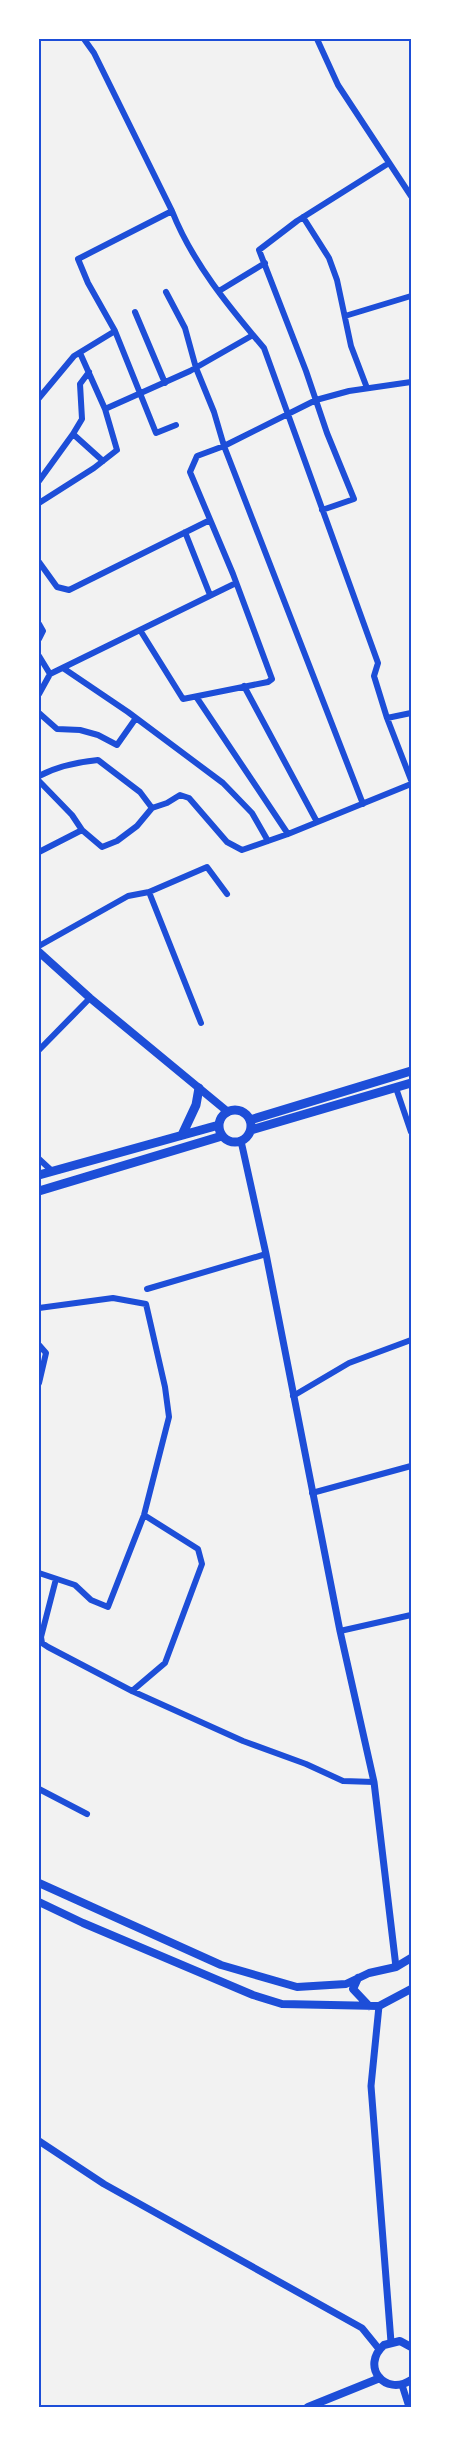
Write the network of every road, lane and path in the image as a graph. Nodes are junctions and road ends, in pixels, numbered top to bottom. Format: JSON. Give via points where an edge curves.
{"nodes":[{"id":1,"x":84,"y":39,"type":"edge"},
{"id":2,"x":317,"y":39,"type":"edge"},
{"id":3,"x":389,"y":163,"type":"junction"},
{"id":4,"x":411,"y":196,"type":"edge"},
{"id":5,"x":172,"y":211,"type":"junction"},
{"id":6,"x":303,"y":217,"type":"junction"},
{"id":7,"x":265,"y":263,"type":"junction"},
{"id":8,"x":219,"y":291,"type":"junction"},
{"id":9,"x":166,"y":292,"type":"dead end"},
{"id":10,"x":411,"y":296,"type":"edge"},
{"id":11,"x":135,"y":312,"type":"dead end"},
{"id":12,"x":345,"y":316,"type":"junction"},
{"id":13,"x":115,"y":331,"type":"junction"},
{"id":14,"x":253,"y":334,"type":"junction"},
{"id":15,"x":80,"y":353,"type":"junction"},
{"id":16,"x":196,"y":368,"type":"junction"},
{"id":17,"x":89,"y":372,"type":"junction"},
{"id":18,"x":411,"y":382,"type":"edge"},
{"id":19,"x":165,"y":383,"type":"junction"},
{"id":20,"x":367,"y":388,"type":"junction"},
{"id":21,"x":141,"y":394,"type":"junction"},
{"id":22,"x":39,"y":398,"type":"edge"},
{"id":23,"x":316,"y":400,"type":"junction"},
{"id":24,"x":105,"y":409,"type":"junction"},
{"id":25,"x":288,"y":416,"type":"junction"},
{"id":26,"x":176,"y":425,"type":"dead end"},
{"id":27,"x":73,"y":434,"type":"junction"},
{"id":28,"x":224,"y":446,"type":"junction"},
{"id":29,"x":103,"y":461,"type":"junction"},
{"id":30,"x":39,"y":481,"type":"edge"},
{"id":31,"x":39,"y":503,"type":"edge"},
{"id":32,"x":322,"y":510,"type":"junction"},
{"id":33,"x":210,"y":520,"type":"junction"},
{"id":34,"x":185,"y":532,"type":"junction"},
{"id":35,"x":39,"y":562,"type":"edge"},
{"id":36,"x":236,"y":583,"type":"junction"},
{"id":37,"x":210,"y":595,"type":"junction"},
{"id":38,"x":39,"y":624,"type":"edge"},
{"id":39,"x":140,"y":630,"type":"junction"},
{"id":40,"x":39,"y":639,"type":"edge"},
{"id":41,"x":39,"y":656,"type":"edge"},
{"id":42,"x":63,"y":668,"type":"junction"},
{"id":43,"x":50,"y":674,"type":"junction"},
{"id":44,"x":244,"y":686,"type":"junction"},
{"id":45,"x":39,"y":694,"type":"edge"},
{"id":46,"x":197,"y":698,"type":"junction"},
{"id":47,"x":39,"y":713,"type":"edge"},
{"id":48,"x":411,"y":713,"type":"edge"},
{"id":49,"x":136,"y":718,"type":"junction"},
{"id":50,"x":387,"y":718,"type":"junction"},
{"id":51,"x":39,"y":778,"type":"edge"},
{"id":52,"x":411,"y":782,"type":"edge"},
{"id":53,"x":363,"y":804,"type":"junction"},
{"id":54,"x":152,"y":808,"type":"junction"},
{"id":55,"x":317,"y":822,"type":"junction"},
{"id":56,"x":82,"y":830,"type":"junction"},
{"id":57,"x":288,"y":834,"type":"junction"},
{"id":58,"x":268,"y":841,"type":"junction"},
{"id":59,"x":39,"y":852,"type":"edge"},
{"id":60,"x":148,"y":892,"type":"junction"},
{"id":61,"x":227,"y":894,"type":"dead end"},
{"id":62,"x":39,"y":946,"type":"edge"},
{"id":63,"x":39,"y":952,"type":"edge"},
{"id":64,"x":90,"y":998,"type":"junction"},
{"id":65,"x":201,"y":1023,"type":"dead end"},
{"id":66,"x":39,"y":1050,"type":"edge"},
{"id":67,"x":411,"y":1071,"type":"edge"},
{"id":68,"x":411,"y":1083,"type":"edge"},
{"id":69,"x":199,"y":1088,"type":"junction"},
{"id":70,"x":396,"y":1088,"type":"junction"},
{"id":71,"x":228,"y":1112,"type":"junction"},
{"id":72,"x":219,"y":1125,"type":"junction"},
{"id":73,"x":250,"y":1125,"type":"junction"},
{"id":74,"x":411,"y":1132,"type":"edge"},
{"id":75,"x":182,"y":1135,"type":"junction"},
{"id":76,"x":222,"y":1136,"type":"junction"},
{"id":77,"x":241,"y":1141,"type":"junction"},
{"id":78,"x":39,"y":1159,"type":"edge"},
{"id":79,"x":52,"y":1171,"type":"junction"},
{"id":80,"x":39,"y":1175,"type":"edge"},
{"id":81,"x":39,"y":1191,"type":"edge"},
{"id":82,"x":266,"y":1254,"type":"junction"},
{"id":83,"x":147,"y":1289,"type":"dead end"},
{"id":84,"x":39,"y":1308,"type":"edge"},
{"id":85,"x":411,"y":1340,"type":"edge"},
{"id":86,"x":39,"y":1345,"type":"edge"},
{"id":87,"x":39,"y":1383,"type":"edge"},
{"id":88,"x":293,"y":1396,"type":"junction"},
{"id":89,"x":411,"y":1466,"type":"edge"},
{"id":90,"x":312,"y":1493,"type":"junction"},
{"id":91,"x":144,"y":1515,"type":"junction"},
{"id":92,"x":39,"y":1574,"type":"edge"},
{"id":93,"x":56,"y":1579,"type":"junction"},
{"id":94,"x":411,"y":1615,"type":"edge"},
{"id":95,"x":340,"y":1631,"type":"junction"},
{"id":96,"x":132,"y":1691,"type":"junction"},
{"id":97,"x":374,"y":1782,"type":"junction"},
{"id":98,"x":39,"y":1789,"type":"edge"},
{"id":99,"x":87,"y":1814,"type":"dead end"},
{"id":100,"x":39,"y":1883,"type":"edge"},
{"id":101,"x":39,"y":1902,"type":"edge"},
{"id":102,"x":410,"y":1962,"type":"edge"},
{"id":103,"x":396,"y":1966,"type":"junction"},
{"id":104,"x":358,"y":1978,"type":"junction"},
{"id":105,"x":411,"y":1989,"type":"edge"},
{"id":106,"x":369,"y":2006,"type":"junction"},
{"id":107,"x":379,"y":2006,"type":"junction"},
{"id":108,"x":39,"y":2141,"type":"edge"},
{"id":109,"x":391,"y":2342,"type":"junction"},
{"id":110,"x":411,"y":2347,"type":"edge"},
{"id":111,"x":379,"y":2349,"type":"junction"},
{"id":112,"x":380,"y":2378,"type":"junction"},
{"id":113,"x":411,"y":2380,"type":"edge"},
{"id":114,"x":402,"y":2385,"type":"junction"},
{"id":115,"x":308,"y":2407,"type":"edge"},
{"id":116,"x":409,"y":2407,"type":"edge"}],
"edges":[{"from":1,"to":5,"type":"street"},
{"from":2,"to":3,"type":"street","via":[[338,85]]},
{"from":3,"to":4,"type":"street"},
{"from":3,"to":6,"type":"street"},
{"from":5,"to":8,"type":"street","via":[[181,234]]},
{"from":5,"to":13,"type":"street","via":[[78,259]]},
{"from":6,"to":7,"type":"street","via":[[259,250]]},
{"from":6,"to":12,"type":"street","via":[[329,258]]},
{"from":7,"to":8,"type":"street"},
{"from":7,"to":23,"type":"street"},
{"from":8,"to":14,"type":"street"},
{"from":9,"to":16,"type":"street","via":[[185,328]]},
{"from":10,"to":12,"type":"street"},
{"from":11,"to":19,"type":"street"},
{"from":12,"to":20,"type":"street"},
{"from":13,"to":15,"type":"street"},
{"from":13,"to":21,"type":"street"},
{"from":14,"to":16,"type":"street"},
{"from":14,"to":25,"type":"street","via":[[264,348]]},
{"from":15,"to":17,"type":"street"},
{"from":15,"to":22,"type":"street"},
{"from":16,"to":19,"type":"street"},
{"from":16,"to":28,"type":"street"},
{"from":17,"to":24,"type":"street"},
{"from":17,"to":27,"type":"street","via":[[80,384],[82,419]]},
{"from":18,"to":20,"type":"street"},
{"from":19,"to":21,"type":"street"},
{"from":20,"to":23,"type":"street"},
{"from":21,"to":24,"type":"street"},
{"from":21,"to":26,"type":"street","via":[[156,433]]},
{"from":23,"to":25,"type":"street"},
{"from":23,"to":32,"type":"street","via":[[354,498]]},
{"from":24,"to":29,"type":"street","via":[[117,450]]},
{"from":25,"to":28,"type":"street"},
{"from":25,"to":32,"type":"street"},
{"from":27,"to":29,"type":"street"},
{"from":27,"to":30,"type":"street"},
{"from":28,"to":33,"type":"street","via":[[196,456],[190,472]]},
{"from":28,"to":53,"type":"street"},
{"from":29,"to":31,"type":"street"},
{"from":32,"to":50,"type":"street","via":[[378,663],[374,676]]},
{"from":33,"to":34,"type":"street"},
{"from":33,"to":36,"type":"street"},
{"from":34,"to":35,"type":"street","via":[[69,590],[57,587]]},
{"from":34,"to":37,"type":"street"},
{"from":36,"to":37,"type":"street"},
{"from":36,"to":44,"type":"street","via":[[272,679]]},
{"from":37,"to":39,"type":"street"},
{"from":38,"to":40,"type":"street","via":[[43,632]]},
{"from":39,"to":42,"type":"street"},
{"from":39,"to":46,"type":"street","via":[[183,699]]},
{"from":41,"to":43,"type":"street"},
{"from":42,"to":43,"type":"street"},
{"from":42,"to":49,"type":"street"},
{"from":43,"to":45,"type":"street"},
{"from":44,"to":46,"type":"street"},
{"from":44,"to":55,"type":"street"},
{"from":46,"to":57,"type":"street"},
{"from":47,"to":49,"type":"street","via":[[57,729],[80,730],[117,745]]},
{"from":48,"to":50,"type":"street"},
{"from":49,"to":58,"type":"street","via":[[223,783],[252,813]]},
{"from":50,"to":52,"type":"street"},
{"from":51,"to":54,"type":"street","via":[[54,768],[98,760],[140,792]]},
{"from":51,"to":56,"type":"street"},
{"from":52,"to":53,"type":"street"},
{"from":53,"to":55,"type":"street"},
{"from":54,"to":56,"type":"street","via":[[137,826],[102,847]]},
{"from":54,"to":58,"type":"street","via":[[180,795],[189,798],[227,842],[242,850]]},
{"from":55,"to":57,"type":"street"},
{"from":56,"to":59,"type":"street"},
{"from":57,"to":58,"type":"street"},
{"from":60,"to":61,"type":"street","via":[[207,867]]},
{"from":60,"to":62,"type":"street","via":[[128,896]]},
{"from":60,"to":65,"type":"street"},
{"from":63,"to":64,"type":"main road"},
{"from":64,"to":66,"type":"street"},
{"from":64,"to":69,"type":"main road"},
{"from":67,"to":73,"type":"main road"},
{"from":68,"to":70,"type":"main road"},
{"from":69,"to":71,"type":"main road"},
{"from":69,"to":75,"type":"main road"},
{"from":70,"to":73,"type":"main road"},
{"from":70,"to":74,"type":"street"},
{"from":71,"to":72,"type":"main road"},
{"from":71,"to":73,"type":"main road","via":[[238,1111]]},
{"from":72,"to":75,"type":"main road"},
{"from":72,"to":76,"type":"main road"},
{"from":73,"to":77,"type":"main road"},
{"from":75,"to":79,"type":"main road"},
{"from":76,"to":77,"type":"main road","via":[[231,1142]]},
{"from":76,"to":81,"type":"main road"},
{"from":77,"to":82,"type":"street"},
{"from":78,"to":79,"type":"street"},
{"from":79,"to":80,"type":"main road"},
{"from":82,"to":83,"type":"street"},
{"from":82,"to":88,"type":"street"},
{"from":84,"to":91,"type":"street","via":[[113,1298],[146,1304],[170,1417]]},
{"from":85,"to":88,"type":"street","via":[[349,1363]]},
{"from":86,"to":87,"type":"street","via":[[46,1353]]},
{"from":88,"to":90,"type":"street"},
{"from":89,"to":90,"type":"street"},
{"from":90,"to":95,"type":"street"},
{"from":91,"to":93,"type":"street","via":[[108,1607],[90,1600],[75,1585]]},
{"from":91,"to":96,"type":"street","via":[[198,1549],[202,1564],[165,1663]]},
{"from":92,"to":93,"type":"street"},
{"from":93,"to":96,"type":"street","via":[[42,1643]]},
{"from":94,"to":95,"type":"street"},
{"from":95,"to":97,"type":"street"},
{"from":96,"to":97,"type":"street","via":[[343,1781]]},
{"from":97,"to":103,"type":"street"},
{"from":98,"to":99,"type":"street"},
{"from":100,"to":104,"type":"main road","via":[[221,1965],[297,1987],[346,1984]]},
{"from":101,"to":106,"type":"main road","via":[[272,2001]]},
{"from":102,"to":103,"type":"main road"},
{"from":103,"to":104,"type":"main road"},
{"from":104,"to":106,"type":"main road","via":[[353,1989]]},
{"from":105,"to":107,"type":"main road"},
{"from":106,"to":107,"type":"main road"},
{"from":107,"to":109,"type":"street","via":[[371,2086]]},
{"from":108,"to":111,"type":"street","via":[[104,2184],[362,2328]]},
{"from":109,"to":110,"type":"main road","via":[[400,2341]]},
{"from":109,"to":111,"type":"main road"},
{"from":111,"to":112,"type":"main road","via":[[374,2364]]},
{"from":112,"to":114,"type":"main road","via":[[390,2385]]},
{"from":112,"to":115,"type":"main road"},
{"from":113,"to":114,"type":"main road"},
{"from":114,"to":116,"type":"street"}]}
